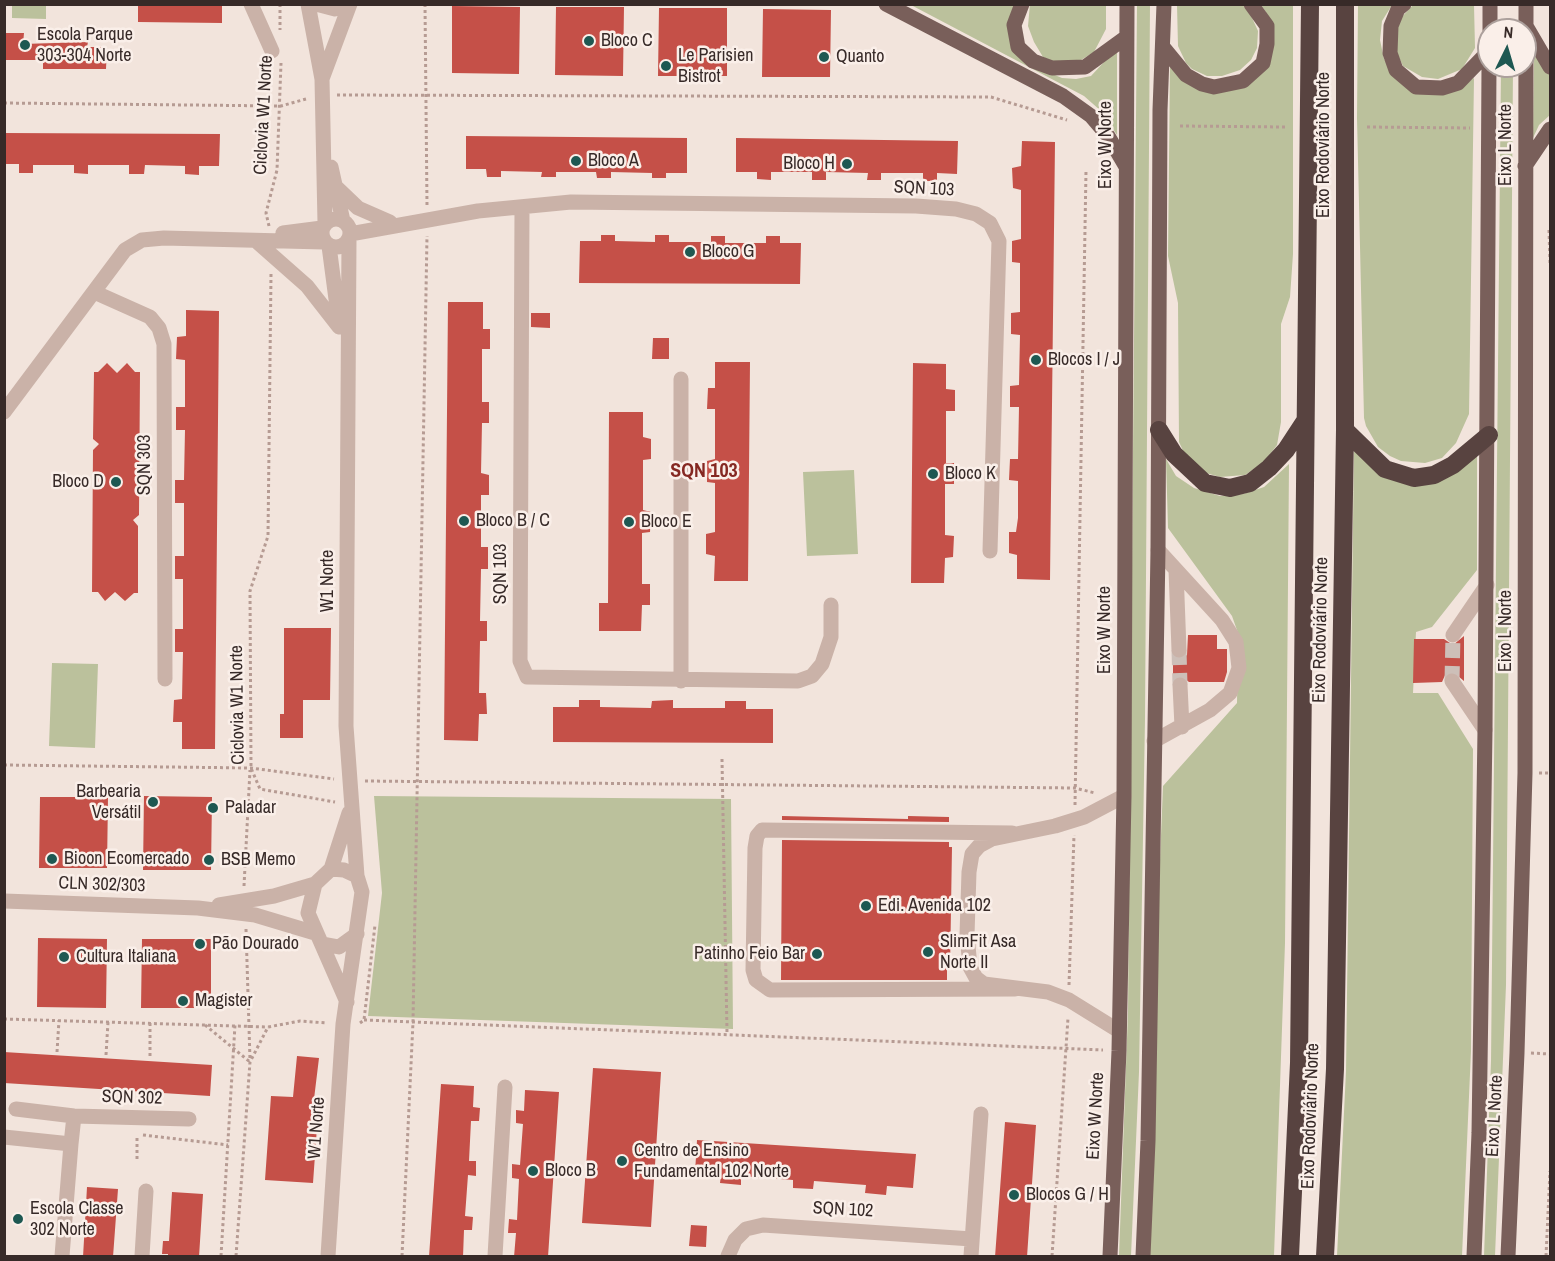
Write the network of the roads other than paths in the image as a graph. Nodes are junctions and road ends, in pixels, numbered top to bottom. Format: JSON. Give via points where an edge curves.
{"nodes":[{"id":1,"x":251,"y":4,"type":"edge"},
{"id":2,"x":308,"y":4,"type":"edge"},
{"id":3,"x":316,"y":4,"type":"edge"},
{"id":4,"x":349,"y":4,"type":"edge"},
{"id":5,"x":886,"y":4,"type":"edge"},
{"id":6,"x":1022,"y":4,"type":"edge"},
{"id":7,"x":1126,"y":4,"type":"edge"},
{"id":8,"x":1164,"y":4,"type":"edge"},
{"id":9,"x":1251,"y":4,"type":"edge"},
{"id":10,"x":1310,"y":4,"type":"edge"},
{"id":11,"x":1345,"y":4,"type":"edge"},
{"id":12,"x":1404,"y":4,"type":"edge"},
{"id":13,"x":1125,"y":38,"type":"junction"},
{"id":14,"x":1537,"y":43,"type":"edge"},
{"id":15,"x":1163,"y":47,"type":"junction"},
{"id":16,"x":278,"y":51,"type":"road end"},
{"id":17,"x":1477,"y":63,"type":"edge"},
{"id":18,"x":1551,"y":66,"type":"edge"},
{"id":19,"x":1489,"y":78,"type":"edge"},
{"id":20,"x":1525,"y":78,"type":"edge"},
{"id":21,"x":322,"y":79,"type":"junction"},
{"id":22,"x":1551,"y":129,"type":"edge"},
{"id":23,"x":325,"y":141,"type":"junction"},
{"id":24,"x":1126,"y":166,"type":"junction"},
{"id":25,"x":1525,"y":166,"type":"junction"},
{"id":26,"x":336,"y":187,"type":"junction"},
{"id":27,"x":522,"y":207,"type":"junction"},
{"id":28,"x":428,"y":220,"type":"junction"},
{"id":29,"x":390,"y":222,"type":"junction"},
{"id":30,"x":347,"y":230,"type":"junction"},
{"id":31,"x":325,"y":235,"type":"junction"},
{"id":32,"x":236,"y":239,"type":"junction"},
{"id":33,"x":256,"y":241,"type":"junction"},
{"id":34,"x":94,"y":292,"type":"junction"},
{"id":35,"x":339,"y":327,"type":"junction"},
{"id":36,"x":348,"y":357,"type":"junction"},
{"id":37,"x":681,"y":379,"type":"dead end"},
{"id":38,"x":4,"y":412,"type":"edge"},
{"id":39,"x":1305,"y":421,"type":"junction"},
{"id":40,"x":1159,"y":430,"type":"junction"},
{"id":41,"x":1345,"y":430,"type":"junction"},
{"id":42,"x":1489,"y":435,"type":"junction"},
{"id":43,"x":1158,"y":550,"type":"junction"},
{"id":44,"x":990,"y":551,"type":"dead end"},
{"id":45,"x":1176,"y":570,"type":"junction"},
{"id":46,"x":1487,"y":585,"type":"junction"},
{"id":47,"x":831,"y":605,"type":"dead end"},
{"id":48,"x":1453,"y":635,"type":"tunnel mouth"},
{"id":49,"x":1179,"y":650,"type":"tunnel mouth"},
{"id":50,"x":165,"y":679,"type":"dead end"},
{"id":51,"x":681,"y":681,"type":"junction"},
{"id":52,"x":1452,"y":681,"type":"tunnel mouth"},
{"id":53,"x":1180,"y":685,"type":"tunnel mouth"},
{"id":54,"x":1182,"y":727,"type":"junction"},
{"id":55,"x":1485,"y":730,"type":"junction"},
{"id":56,"x":1154,"y":741,"type":"junction"},
{"id":57,"x":1120,"y":798,"type":"junction"},
{"id":58,"x":352,"y":805,"type":"junction"},
{"id":59,"x":1012,"y":833,"type":"junction"},
{"id":60,"x":331,"y":870,"type":"junction"},
{"id":61,"x":357,"y":876,"type":"junction"},
{"id":62,"x":315,"y":884,"type":"junction"},
{"id":63,"x":4,"y":901,"type":"edge"},
{"id":64,"x":198,"y":908,"type":"junction"},
{"id":65,"x":357,"y":934,"type":"junction"},
{"id":66,"x":319,"y":938,"type":"junction"},
{"id":67,"x":1015,"y":989,"type":"junction"},
{"id":68,"x":347,"y":1003,"type":"junction"},
{"id":69,"x":1119,"y":1031,"type":"junction"},
{"id":70,"x":505,"y":1087,"type":"dead end"},
{"id":71,"x":16,"y":1109,"type":"dead end"},
{"id":72,"x":981,"y":1114,"type":"dead end"},
{"id":73,"x":74,"y":1116,"type":"junction"},
{"id":74,"x":189,"y":1119,"type":"dead end"},
{"id":75,"x":4,"y":1137,"type":"edge"},
{"id":76,"x":72,"y":1144,"type":"junction"},
{"id":77,"x":146,"y":1191,"type":"dead end"},
{"id":78,"x":972,"y":1239,"type":"junction"},
{"id":79,"x":62,"y":1257,"type":"edge"},
{"id":80,"x":142,"y":1257,"type":"edge"},
{"id":81,"x":328,"y":1257,"type":"edge"},
{"id":82,"x":495,"y":1257,"type":"edge"},
{"id":83,"x":728,"y":1257,"type":"edge"},
{"id":84,"x":971,"y":1257,"type":"edge"},
{"id":85,"x":1110,"y":1257,"type":"edge"},
{"id":86,"x":1143,"y":1257,"type":"edge"},
{"id":87,"x":1290,"y":1257,"type":"edge"},
{"id":88,"x":1325,"y":1257,"type":"edge"},
{"id":89,"x":1474,"y":1257,"type":"edge"},
{"id":90,"x":1508,"y":1257,"type":"edge"}],
"edges":[{"from":1,"to":16,"type":"street"},
{"from":2,"to":21,"type":"street","name":"W1 Norte"},
{"from":3,"to":4,"type":"street","via":[[335,9]]},
{"from":4,"to":21,"type":"street","name":"W1 Norte"},
{"from":5,"to":24,"type":"main road","via":[[1063,96],[1091,116],[1108,135]]},
{"from":6,"to":13,"type":"main road","via":[[1014,25],[1018,47],[1033,61],[1052,68],[1085,67]]},
{"from":7,"to":13,"type":"main road","name":"Eixo W Norte"},
{"from":8,"to":15,"type":"main road"},
{"from":9,"to":15,"type":"main road","via":[[1267,26],[1268,44],[1263,63],[1243,81],[1221,87],[1202,84],[1186,75]]},
{"from":10,"to":39,"type":"highway","name":"Eixo Rodoviário Norte"},
{"from":11,"to":41,"type":"highway","name":"Eixo Rodoviário Norte"},
{"from":12,"to":17,"type":"main road","via":[[1391,26],[1390,52],[1396,70],[1416,87],[1442,88],[1458,83]]},
{"from":13,"to":24,"type":"main road","name":"Eixo W Norte"},
{"from":14,"to":18,"type":"main road"},
{"from":15,"to":40,"type":"main road"},
{"from":19,"to":42,"type":"main road","name":"Eixo L Norte"},
{"from":20,"to":25,"type":"main road","name":"Eixo L Norte"},
{"from":21,"to":23,"type":"street","name":"W1 Norte"},
{"from":22,"to":25,"type":"main road"},
{"from":23,"to":26,"type":"street","name":"W1 Norte"},
{"from":23,"to":31,"type":"street","name":"W1 Norte"},
{"from":24,"to":57,"type":"main road","name":"Eixo W Norte"},
{"from":25,"to":90,"type":"main road","name":"Eixo L Norte","via":[[1525,773]]},
{"from":26,"to":29,"type":"street","via":[[358,208]]},
{"from":26,"to":30,"type":"street","name":"W1 Norte"},
{"from":27,"to":28,"type":"street","name":"SQN 103","via":[[478,210]]},
{"from":27,"to":44,"type":"street","name":"SQN 103","via":[[571,202],[916,206],[956,209],[990,223],[999,240]]},
{"from":27,"to":51,"type":"street","name":"SQN 103","via":[[523,671],[527,677],[536,679]]},
{"from":28,"to":29,"type":"street","name":"SQN 103"},
{"from":28,"to":30,"type":"street","name":"SQN 103"},
{"from":29,"to":30,"type":"street","name":"SQN 103"},
{"from":30,"to":31,"type":"street","via":[[330,220]]},
{"from":30,"to":31,"type":"street","via":[[338,248]]},
{"from":30,"to":36,"type":"street","name":"W1 Norte"},
{"from":31,"to":32,"type":"street"},
{"from":31,"to":33,"type":"street"},
{"from":31,"to":35,"type":"street","name":"W1 Norte"},
{"from":32,"to":33,"type":"street"},
{"from":32,"to":34,"type":"street","via":[[142,240],[125,250]]},
{"from":33,"to":35,"type":"street","via":[[307,286]]},
{"from":34,"to":38,"type":"street"},
{"from":34,"to":50,"type":"street","name":"SQN 303","via":[[150,317],[164,344]]},
{"from":35,"to":36,"type":"street","name":"W1 Norte"},
{"from":36,"to":58,"type":"street","name":"W1 Norte","via":[[346,726]]},
{"from":37,"to":51,"type":"street"},
{"from":39,"to":40,"type":"highway","via":[[1269,468],[1250,483],[1230,488],[1205,483],[1174,454]]},
{"from":39,"to":87,"type":"highway","name":"Eixo Rodoviário Norte","via":[[1299,1063]]},
{"from":40,"to":43,"type":"main road"},
{"from":41,"to":42,"type":"highway","via":[[1385,469],[1414,477],[1434,475],[1453,465]]},
{"from":41,"to":88,"type":"highway","name":"Eixo Rodoviário Norte","via":[[1335,1069]]},
{"from":42,"to":46,"type":"main road","name":"Eixo L Norte"},
{"from":43,"to":45,"type":"street"},
{"from":43,"to":56,"type":"main road"},
{"from":45,"to":49,"type":"street"},
{"from":45,"to":54,"type":"street","via":[[1222,620],[1236,642],[1239,660],[1230,693]]},
{"from":46,"to":48,"type":"street"},
{"from":46,"to":55,"type":"main road","name":"Eixo L Norte"},
{"from":47,"to":51,"type":"street","name":"SQN 103","via":[[831,637],[822,664],[812,676],[773,683]]},
{"from":52,"to":55,"type":"street"},
{"from":53,"to":54,"type":"street"},
{"from":54,"to":56,"type":"street"},
{"from":55,"to":89,"type":"main road","name":"Eixo L Norte"},
{"from":56,"to":86,"type":"main road"},
{"from":57,"to":59,"type":"street","via":[[1074,820]]},
{"from":57,"to":69,"type":"main road","name":"Eixo W Norte"},
{"from":58,"to":60,"type":"street","name":"W1 Norte"},
{"from":58,"to":61,"type":"street","name":"W1 Norte"},
{"from":59,"to":67,"type":"street","via":[[992,838],[972,854],[967,935],[970,967],[976,978],[984,984]]},
{"from":59,"to":67,"type":"street","via":[[762,830],[755,849],[753,970],[756,980],[770,990]]},
{"from":60,"to":61,"type":"street"},
{"from":60,"to":62,"type":"street"},
{"from":61,"to":65,"type":"street","via":[[362,892]]},
{"from":62,"to":64,"type":"street","name":"CLN 302/303","via":[[274,896]]},
{"from":62,"to":66,"type":"street","via":[[308,913]]},
{"from":63,"to":64,"type":"street","name":"CLN 302/303"},
{"from":64,"to":66,"type":"street","name":"CLN 302/303","via":[[255,915]]},
{"from":65,"to":66,"type":"street","via":[[339,947]]},
{"from":65,"to":68,"type":"street","name":"W1 Norte"},
{"from":66,"to":68,"type":"street"},
{"from":67,"to":69,"type":"street","via":[[1048,992],[1069,1000]]},
{"from":68,"to":81,"type":"street","name":"W1 Norte"},
{"from":69,"to":85,"type":"main road","name":"Eixo W Norte"},
{"from":70,"to":82,"type":"street"},
{"from":71,"to":73,"type":"street","name":"SQN 302"},
{"from":72,"to":78,"type":"street"},
{"from":73,"to":74,"type":"street","name":"SQN 302"},
{"from":73,"to":76,"type":"street"},
{"from":75,"to":76,"type":"street"},
{"from":76,"to":79,"type":"street"},
{"from":77,"to":80,"type":"street"},
{"from":78,"to":83,"type":"street","name":"SQN 102","via":[[764,1225],[746,1229],[735,1240]]},
{"from":78,"to":84,"type":"street"}]}
